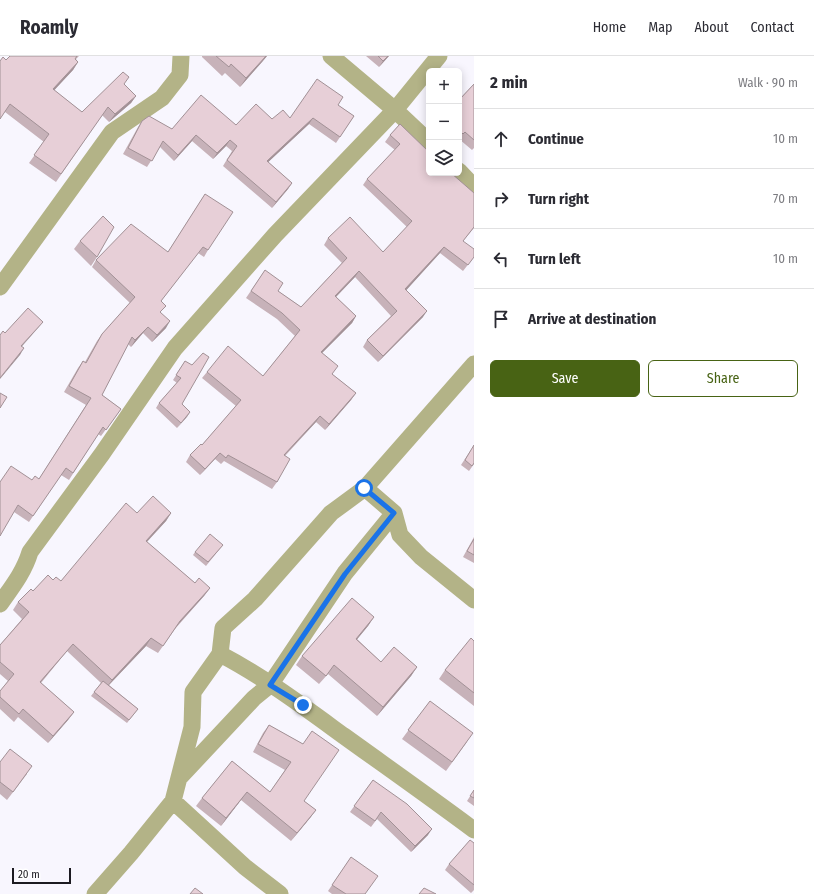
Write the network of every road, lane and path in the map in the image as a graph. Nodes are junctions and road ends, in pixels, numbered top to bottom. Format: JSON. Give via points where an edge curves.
{"nodes":[{"id":1,"x":181,"y":56,"type":"edge"},
{"id":2,"x":331,"y":56,"type":"edge"},
{"id":3,"x":439,"y":56,"type":"edge"},
{"id":4,"x":395,"y":110,"type":"junction"},
{"id":5,"x":427,"y":140,"type":"edge"},
{"id":6,"x":462,"y":174,"type":"edge"},
{"id":7,"x":474,"y":187,"type":"edge"},
{"id":8,"x":0,"y":287,"type":"edge"},
{"id":9,"x":474,"y":364,"type":"edge"},
{"id":10,"x":469,"y":383,"type":"edge"},
{"id":11,"x":364,"y":488,"type":"junction"},
{"id":12,"x":394,"y":513,"type":"junction"},
{"id":13,"x":474,"y":600,"type":"edge"},
{"id":14,"x":0,"y":604,"type":"edge"},
{"id":15,"x":220,"y":654,"type":"junction"},
{"id":16,"x":270,"y":685,"type":"junction"},
{"id":17,"x":180,"y":776,"type":"junction"},
{"id":18,"x":173,"y":801,"type":"junction"},
{"id":19,"x":474,"y":830,"type":"edge"},
{"id":20,"x":101,"y":892,"type":"edge"},
{"id":21,"x":280,"y":894,"type":"edge"}],
"edges":[{"from":1,"to":8,"type":"street","via":[[180,75],[162,98],[112,132]]},
{"from":2,"to":4,"type":"street"},
{"from":3,"to":4,"type":"street"},
{"from":4,"to":5,"type":"street"},
{"from":4,"to":14,"type":"street","via":[[275,235],[174,348],[102,454],[30,552],[26,566]]},
{"from":6,"to":7,"type":"street"},
{"from":9,"to":10,"type":"street"},
{"from":10,"to":11,"type":"street"},
{"from":11,"to":12,"type":"street"},
{"from":11,"to":15,"type":"street","via":[[330,513],[255,599],[223,628]]},
{"from":12,"to":13,"type":"street","via":[[400,535],[421,557]]},
{"from":12,"to":16,"type":"street","via":[[345,574]]},
{"from":15,"to":16,"type":"street","via":[[253,672]]},
{"from":15,"to":17,"type":"street","via":[[192,692],[192,728]]},
{"from":16,"to":17,"type":"street","via":[[254,698]]},
{"from":16,"to":19,"type":"street","via":[[303,705]]},
{"from":17,"to":18,"type":"street"},
{"from":18,"to":20,"type":"street"},
{"from":18,"to":21,"type":"street","via":[[245,867]]}]}
